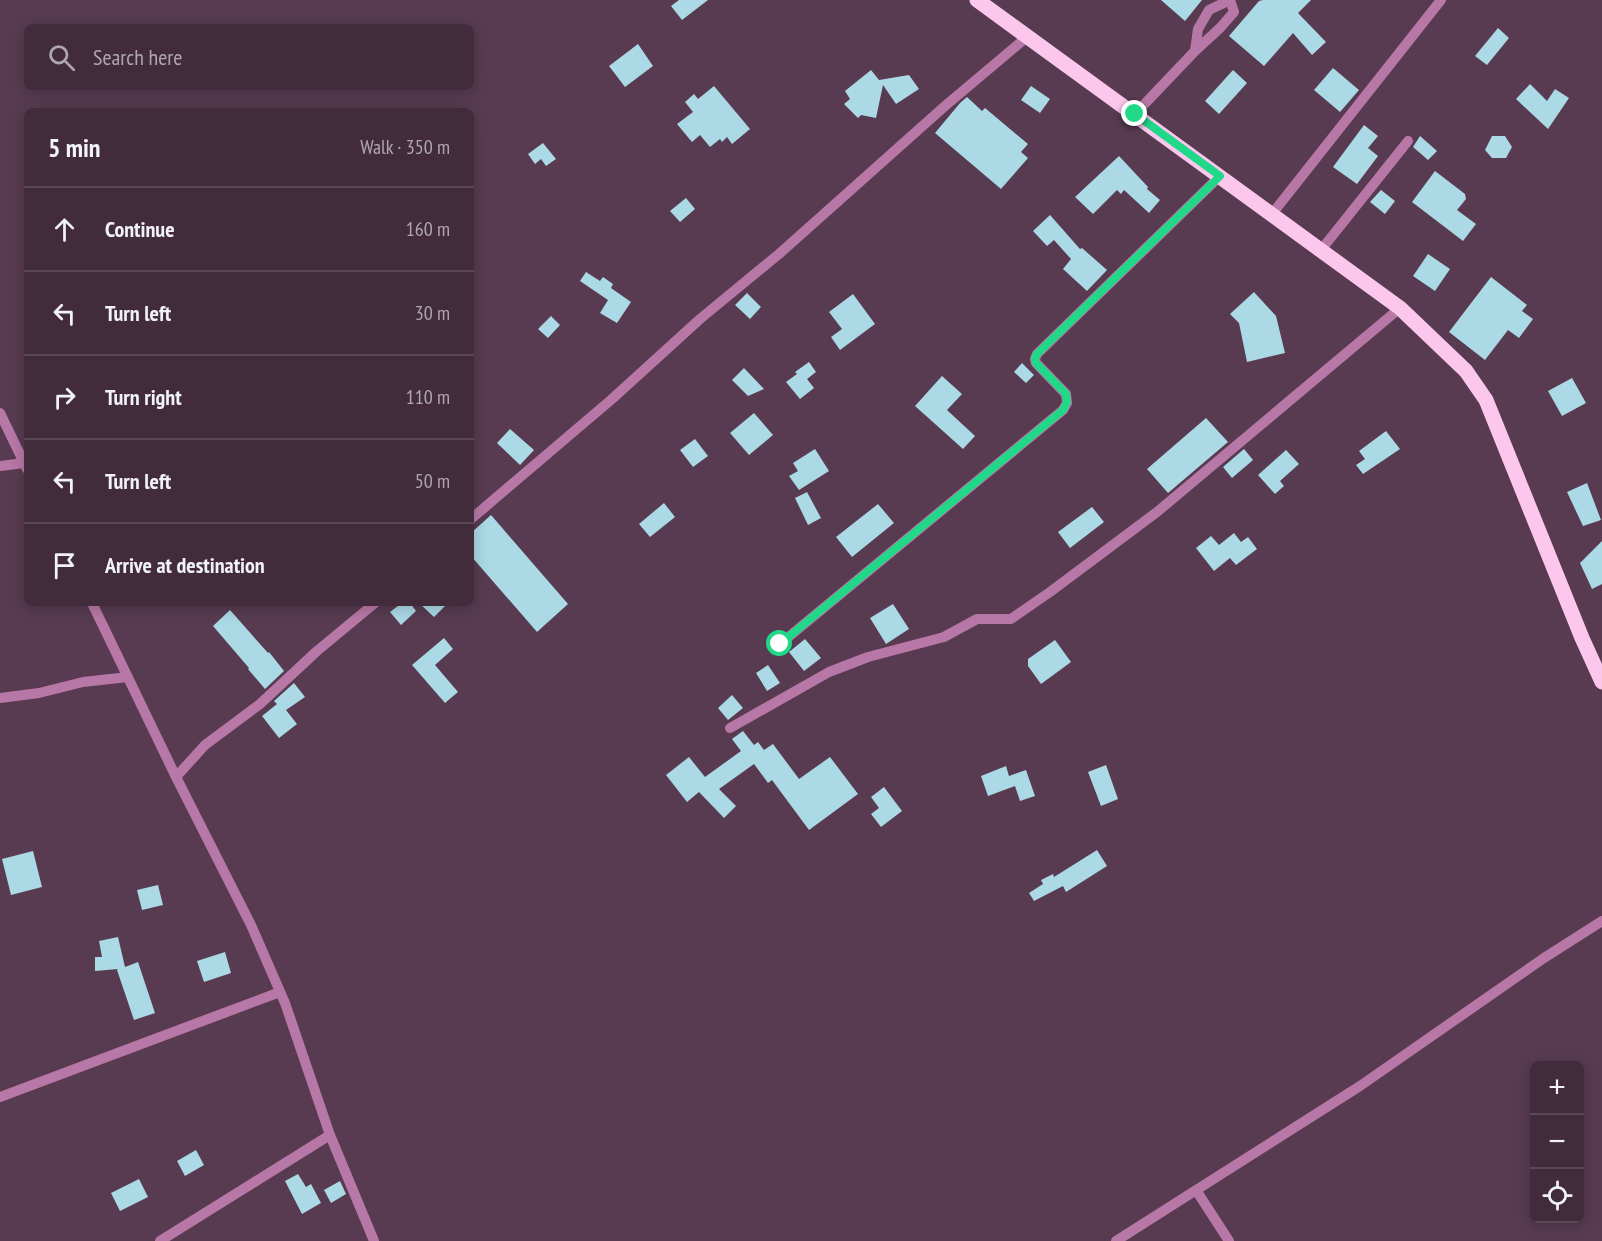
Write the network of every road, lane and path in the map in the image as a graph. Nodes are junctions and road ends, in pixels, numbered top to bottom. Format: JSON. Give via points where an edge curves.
{"nodes":[{"id":1,"x":977,"y":0,"type":"edge"},
{"id":2,"x":1441,"y":0,"type":"edge"},
{"id":3,"x":1028,"y":36,"type":"junction"},
{"id":4,"x":1195,"y":51,"type":"junction"},
{"id":5,"x":1135,"y":114,"type":"junction"},
{"id":6,"x":1408,"y":141,"type":"dead end"},
{"id":7,"x":1220,"y":176,"type":"junction"},
{"id":8,"x":1272,"y":214,"type":"junction"},
{"id":9,"x":1321,"y":250,"type":"junction"},
{"id":10,"x":1400,"y":308,"type":"junction"},
{"id":11,"x":0,"y":413,"type":"edge"},
{"id":12,"x":24,"y":462,"type":"edge"},
{"id":13,"x":0,"y":466,"type":"edge"},
{"id":14,"x":24,"y":466,"type":"edge"},
{"id":15,"x":474,"y":516,"type":"edge"},
{"id":16,"x":93,"y":606,"type":"edge"},
{"id":17,"x":371,"y":606,"type":"edge"},
{"id":18,"x":780,"y":644,"type":"dead end"},
{"id":19,"x":128,"y":677,"type":"junction"},
{"id":20,"x":1602,"y":682,"type":"edge"},
{"id":21,"x":0,"y":698,"type":"edge"},
{"id":22,"x":730,"y":728,"type":"dead end"},
{"id":23,"x":176,"y":777,"type":"junction"},
{"id":24,"x":1602,"y":921,"type":"edge"},
{"id":25,"x":280,"y":992,"type":"junction"},
{"id":26,"x":0,"y":1097,"type":"edge"},
{"id":27,"x":330,"y":1135,"type":"junction"},
{"id":28,"x":1196,"y":1190,"type":"junction"},
{"id":29,"x":1121,"y":1240,"type":"edge"},
{"id":30,"x":160,"y":1241,"type":"edge"},
{"id":31,"x":374,"y":1241,"type":"edge"},
{"id":32,"x":1229,"y":1241,"type":"edge"}],
"edges":[{"from":1,"to":3,"type":"main road"},
{"from":2,"to":8,"type":"street"},
{"from":3,"to":5,"type":"main road"},
{"from":3,"to":15,"type":"street"},
{"from":4,"to":4,"type":"street","via":[[1234,12],[1230,0],[1209,10],[1198,29]]},
{"from":4,"to":5,"type":"street"},
{"from":5,"to":7,"type":"main road"},
{"from":6,"to":9,"type":"street"},
{"from":7,"to":8,"type":"main road"},
{"from":7,"to":18,"type":"street","via":[[1037,354],[1036,363],[1066,394],[1063,410]]},
{"from":8,"to":9,"type":"main road"},
{"from":9,"to":10,"type":"main road"},
{"from":10,"to":20,"type":"main road","via":[[1466,370],[1486,400]]},
{"from":10,"to":22,"type":"street","via":[[1157,512],[1011,619],[977,619],[944,637],[829,672]]},
{"from":11,"to":12,"type":"street"},
{"from":13,"to":14,"type":"street"},
{"from":16,"to":19,"type":"street"},
{"from":17,"to":23,"type":"street","via":[[260,704],[205,745]]},
{"from":19,"to":21,"type":"street"},
{"from":19,"to":23,"type":"street"},
{"from":23,"to":25,"type":"street","via":[[251,925]]},
{"from":24,"to":28,"type":"street","via":[[1360,1086]]},
{"from":25,"to":26,"type":"street"},
{"from":25,"to":27,"type":"street"},
{"from":27,"to":30,"type":"street"},
{"from":27,"to":31,"type":"street"},
{"from":28,"to":29,"type":"street"},
{"from":28,"to":32,"type":"street"}]}
